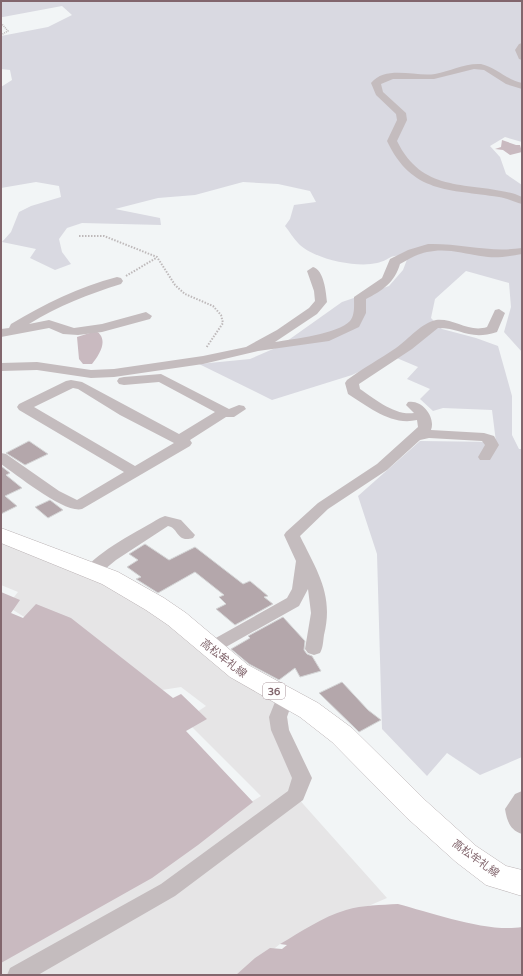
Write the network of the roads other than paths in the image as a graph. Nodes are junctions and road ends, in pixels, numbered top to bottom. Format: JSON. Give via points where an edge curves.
{"nodes":[{"id":1,"x":522,"y":46,"type":"edge"},
{"id":2,"x":522,"y":57,"type":"edge"},
{"id":3,"x":522,"y":86,"type":"edge"},
{"id":4,"x":522,"y":201,"type":"edge"},
{"id":5,"x":522,"y":251,"type":"edge"},
{"id":6,"x":313,"y":271,"type":"dead end"},
{"id":7,"x":117,"y":281,"type":"road end"},
{"id":8,"x":499,"y":313,"type":"dead end"},
{"id":9,"x":146,"y":316,"type":"dead end"},
{"id":10,"x":2,"y":333,"type":"edge"},
{"id":11,"x":250,"y":350,"type":"junction"},
{"id":12,"x":142,"y":361,"type":"dead end"},
{"id":13,"x":1,"y":367,"type":"edge"},
{"id":14,"x":78,"y":372,"type":"junction"},
{"id":15,"x":82,"y":386,"type":"junction"},
{"id":16,"x":414,"y":437,"type":"junction"},
{"id":17,"x":180,"y":440,"type":"junction"},
{"id":18,"x":1,"y":457,"type":"edge"},
{"id":19,"x":485,"y":457,"type":"dead end"},
{"id":20,"x":134,"y":472,"type":"junction"},
{"id":21,"x":1,"y":535,"type":"edge"},
{"id":22,"x":187,"y":535,"type":"dead end"},
{"id":23,"x":304,"y":561,"type":"junction"},
{"id":24,"x":93,"y":570,"type":"junction"},
{"id":25,"x":211,"y":648,"type":"junction"},
{"id":26,"x":314,"y":649,"type":"dead end"},
{"id":27,"x":285,"y":697,"type":"junction"},
{"id":28,"x":522,"y":799,"type":"edge"},
{"id":29,"x":522,"y":826,"type":"edge"},
{"id":30,"x":522,"y":883,"type":"edge"},
{"id":31,"x":18,"y":975,"type":"edge"}],
"edges":[{"from":1,"to":2,"type":"street","via":[[519,50]]},
{"from":3,"to":4,"type":"street","via":[[504,81],[493,70],[474,66],[439,77],[393,76],[376,83],[379,93],[401,113],[402,120],[392,141],[400,159],[415,172],[432,183],[443,186],[506,194]]},
{"from":5,"to":11,"type":"street","via":[[495,254],[434,246],[417,249],[394,262],[389,279],[380,287],[360,297],[360,313],[355,324],[329,337]]},
{"from":6,"to":11,"type":"street","via":[[321,302],[313,311],[282,333]]},
{"from":7,"to":10,"type":"street","via":[[64,300]]},
{"from":8,"to":16,"type":"street","via":[[492,329],[482,334],[447,324],[429,327],[395,356],[352,383],[353,391],[385,411],[408,418],[418,410],[425,419],[425,428]]},
{"from":9,"to":10,"type":"street","via":[[77,332],[68,332],[49,324]]},
{"from":11,"to":14,"type":"street","via":[[203,360],[114,373]]},
{"from":12,"to":14,"type":"street"},
{"from":13,"to":14,"type":"street","via":[[37,366]]},
{"from":15,"to":17,"type":"street","via":[[125,412]]},
{"from":15,"to":17,"type":"street","via":[[101,382],[162,378],[232,411]]},
{"from":15,"to":20,"type":"street","via":[[71,384],[24,407]]},
{"from":16,"to":19,"type":"street","via":[[429,434],[484,437],[489,439],[492,445]]},
{"from":16,"to":23,"type":"street","via":[[382,467],[324,506],[292,535]]},
{"from":17,"to":20,"type":"street","via":[[185,443]]},
{"from":18,"to":20,"type":"street","via":[[54,494],[77,506]]},
{"from":21,"to":24,"type":"main road","name":"高松牟礼線","number":"36"},
{"from":22,"to":24,"type":"street","via":[[176,523],[165,522],[110,556]]},
{"from":23,"to":25,"type":"street","via":[[300,589],[292,602]]},
{"from":23,"to":26,"type":"street","via":[[318,590],[319,620]]},
{"from":24,"to":25,"type":"main road","name":"高松牟礼線","number":"36","via":[[155,604]]},
{"from":25,"to":27,"type":"main road","name":"高松牟礼線","number":"36","via":[[239,671]]},
{"from":27,"to":30,"type":"main road","name":"高松牟礼線","number":"36","via":[[309,710],[342,736],[466,854],[497,876]]},
{"from":27,"to":31,"type":"street","via":[[278,718],[280,730],[302,778],[296,796],[168,890]]},
{"from":28,"to":29,"type":"street","via":[[515,809],[517,820]]}]}
